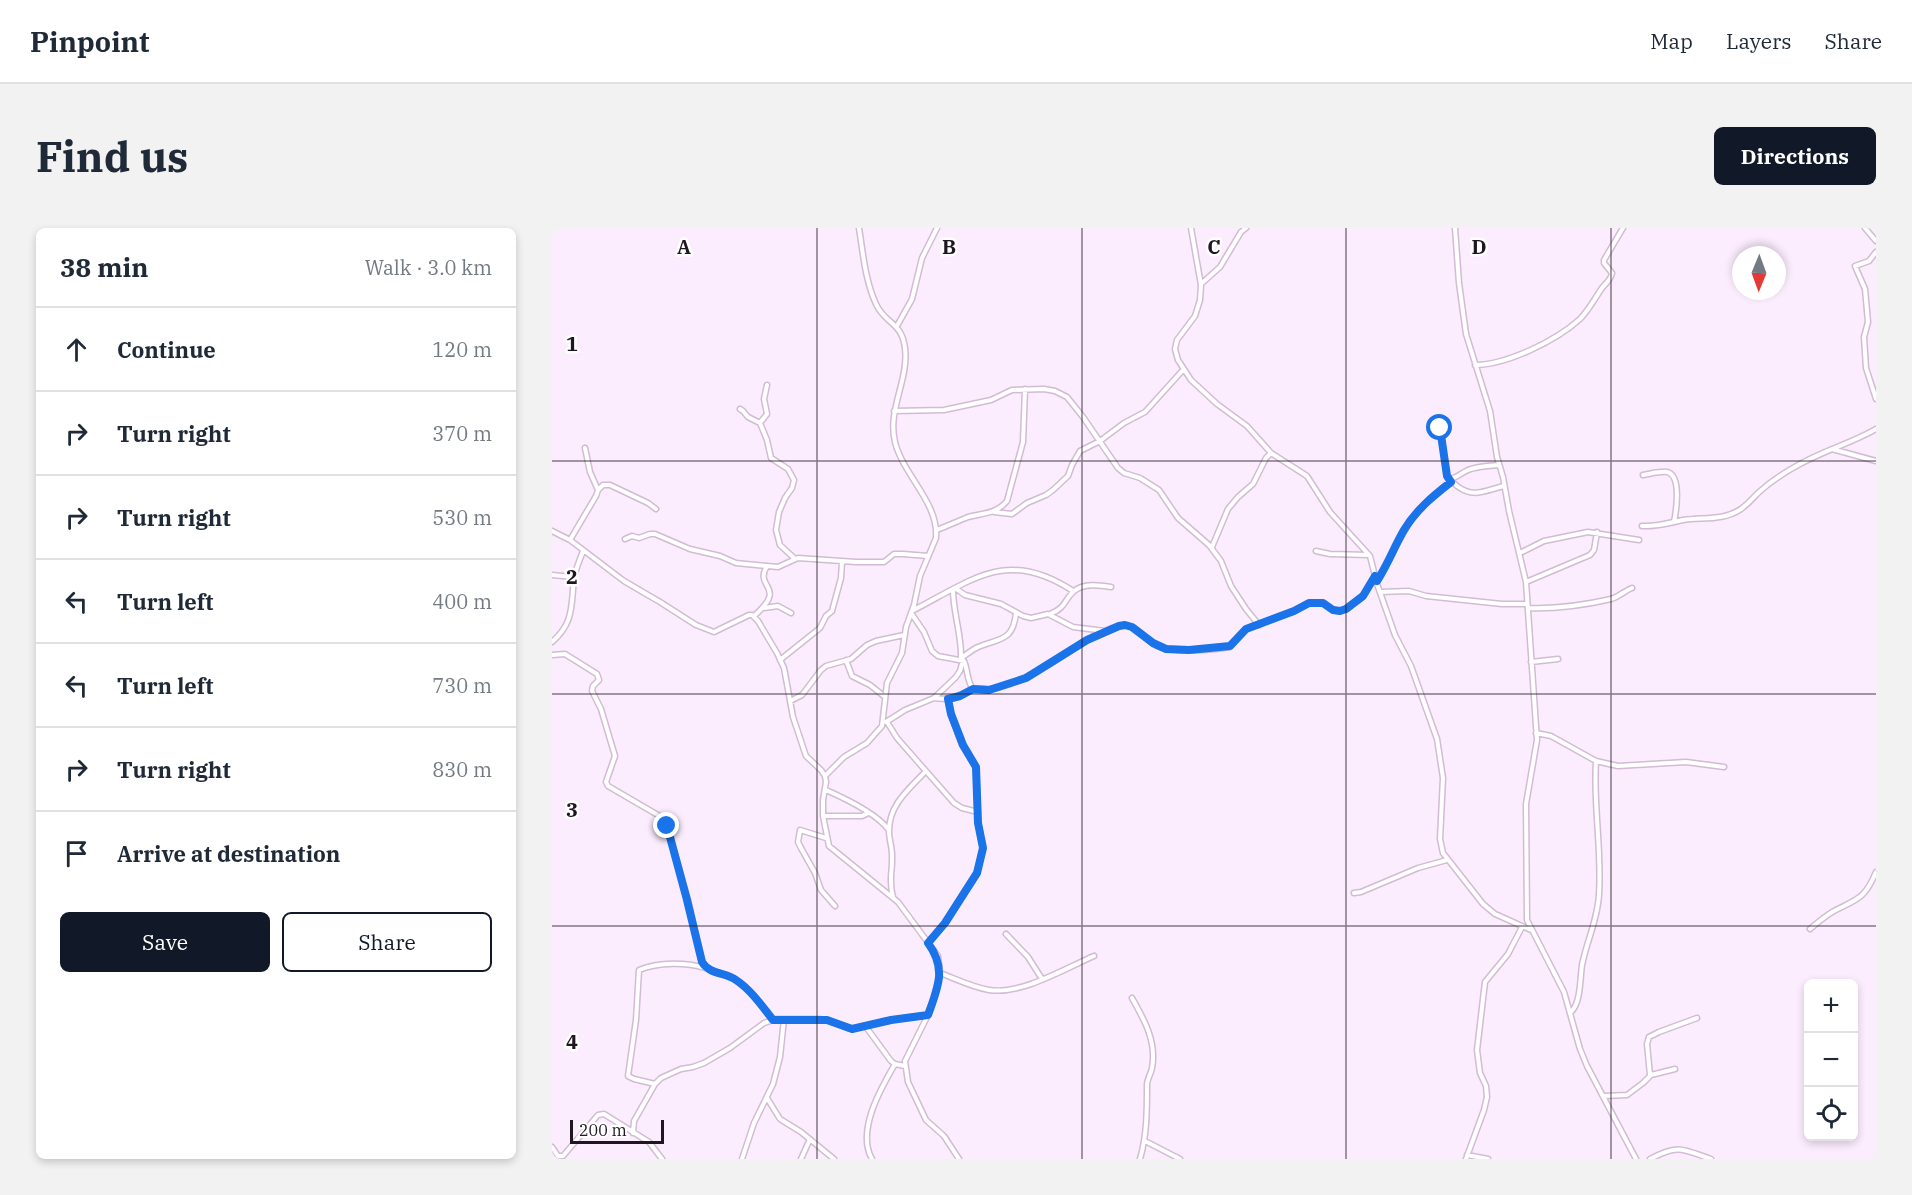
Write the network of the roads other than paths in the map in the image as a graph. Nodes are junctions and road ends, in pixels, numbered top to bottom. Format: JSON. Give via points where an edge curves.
{"nodes":[{"id":1,"x":859,"y":228,"type":"edge"},
{"id":2,"x":937,"y":228,"type":"edge"},
{"id":3,"x":1191,"y":228,"type":"edge"},
{"id":4,"x":1246,"y":228,"type":"edge"},
{"id":5,"x":1455,"y":228,"type":"edge"},
{"id":6,"x":1623,"y":228,"type":"edge"},
{"id":7,"x":1865,"y":228,"type":"edge"},
{"id":8,"x":1876,"y":241,"type":"edge"},
{"id":9,"x":1876,"y":252,"type":"edge"},
{"id":10,"x":1201,"y":285,"type":"junction"},
{"id":11,"x":897,"y":326,"type":"junction"},
{"id":12,"x":1475,"y":365,"type":"junction"},
{"id":13,"x":1183,"y":370,"type":"junction"},
{"id":14,"x":767,"y":385,"type":"dead end"},
{"id":15,"x":1025,"y":389,"type":"junction"},
{"id":16,"x":1876,"y":399,"type":"edge"},
{"id":17,"x":740,"y":410,"type":"dead end"},
{"id":18,"x":894,"y":411,"type":"junction"},
{"id":19,"x":760,"y":423,"type":"junction"},
{"id":20,"x":1437,"y":426,"type":"dead end"},
{"id":21,"x":1876,"y":429,"type":"edge"},
{"id":22,"x":1100,"y":441,"type":"junction"},
{"id":23,"x":585,"y":448,"type":"dead end"},
{"id":24,"x":1831,"y":449,"type":"junction"},
{"id":25,"x":1272,"y":453,"type":"junction"},
{"id":26,"x":1876,"y":461,"type":"edge"},
{"id":27,"x":1499,"y":465,"type":"junction"},
{"id":28,"x":1643,"y":475,"type":"dead end"},
{"id":29,"x":1450,"y":480,"type":"junction"},
{"id":30,"x":1504,"y":486,"type":"junction"},
{"id":31,"x":598,"y":490,"type":"junction"},
{"id":32,"x":656,"y":509,"type":"dead end"},
{"id":33,"x":994,"y":512,"type":"junction"},
{"id":34,"x":1674,"y":523,"type":"junction"},
{"id":35,"x":1642,"y":526,"type":"dead end"},
{"id":36,"x":937,"y":530,"type":"junction"},
{"id":37,"x":552,"y":531,"type":"edge"},
{"id":38,"x":1597,"y":532,"type":"junction"},
{"id":39,"x":625,"y":539,"type":"dead end"},
{"id":40,"x":570,"y":540,"type":"junction"},
{"id":41,"x":1639,"y":540,"type":"dead end"},
{"id":42,"x":1212,"y":548,"type":"junction"},
{"id":43,"x":583,"y":551,"type":"junction"},
{"id":44,"x":1316,"y":551,"type":"dead end"},
{"id":45,"x":1520,"y":553,"type":"junction"},
{"id":46,"x":1369,"y":555,"type":"junction"},
{"id":47,"x":928,"y":556,"type":"junction"},
{"id":48,"x":794,"y":558,"type":"junction"},
{"id":49,"x":842,"y":562,"type":"junction"},
{"id":50,"x":767,"y":566,"type":"junction"},
{"id":51,"x":552,"y":575,"type":"edge"},
{"id":52,"x":574,"y":577,"type":"junction"},
{"id":53,"x":1376,"y":578,"type":"junction"},
{"id":54,"x":1526,"y":582,"type":"junction"},
{"id":55,"x":1111,"y":587,"type":"dead end"},
{"id":56,"x":1632,"y":588,"type":"dead end"},
{"id":57,"x":954,"y":589,"type":"junction"},
{"id":58,"x":1073,"y":591,"type":"junction"},
{"id":59,"x":1380,"y":592,"type":"junction"},
{"id":60,"x":1527,"y":606,"type":"junction"},
{"id":61,"x":762,"y":609,"type":"junction"},
{"id":62,"x":911,"y":612,"type":"junction"},
{"id":63,"x":791,"y":613,"type":"dead end"},
{"id":64,"x":1016,"y":613,"type":"junction"},
{"id":65,"x":1049,"y":614,"type":"junction"},
{"id":66,"x":754,"y":616,"type":"junction"},
{"id":67,"x":1259,"y":625,"type":"junction"},
{"id":68,"x":1106,"y":631,"type":"junction"},
{"id":69,"x":904,"y":635,"type":"junction"},
{"id":70,"x":552,"y":642,"type":"edge"},
{"id":71,"x":552,"y":655,"type":"edge"},
{"id":72,"x":962,"y":659,"type":"junction"},
{"id":73,"x":1558,"y":659,"type":"dead end"},
{"id":74,"x":780,"y":660,"type":"junction"},
{"id":75,"x":846,"y":660,"type":"junction"},
{"id":76,"x":1531,"y":662,"type":"junction"},
{"id":77,"x":973,"y":689,"type":"junction"},
{"id":78,"x":885,"y":697,"type":"junction"},
{"id":79,"x":934,"y":698,"type":"junction"},
{"id":80,"x":948,"y":699,"type":"junction"},
{"id":81,"x":790,"y":701,"type":"junction"},
{"id":82,"x":885,"y":723,"type":"junction"},
{"id":83,"x":1536,"y":734,"type":"junction"},
{"id":84,"x":1596,"y":761,"type":"junction"},
{"id":85,"x":1724,"y":767,"type":"dead end"},
{"id":86,"x":925,"y":772,"type":"junction"},
{"id":87,"x":825,"y":776,"type":"junction"},
{"id":88,"x":825,"y":790,"type":"junction"},
{"id":89,"x":978,"y":812,"type":"junction"},
{"id":90,"x":868,"y":813,"type":"junction"},
{"id":91,"x":823,"y":816,"type":"junction"},
{"id":92,"x":889,"y":831,"type":"junction"},
{"id":93,"x":826,"y":838,"type":"junction"},
{"id":94,"x":1447,"y":860,"type":"junction"},
{"id":95,"x":1876,"y":872,"type":"edge"},
{"id":96,"x":1354,"y":893,"type":"dead end"},
{"id":97,"x":893,"y":898,"type":"junction"},
{"id":98,"x":835,"y":906,"type":"dead end"},
{"id":99,"x":1522,"y":927,"type":"junction"},
{"id":100,"x":1810,"y":929,"type":"dead end"},
{"id":101,"x":1532,"y":931,"type":"junction"},
{"id":102,"x":1006,"y":934,"type":"dead end"},
{"id":103,"x":928,"y":943,"type":"junction"},
{"id":104,"x":1094,"y":957,"type":"dead end"},
{"id":105,"x":706,"y":968,"type":"junction"},
{"id":106,"x":940,"y":973,"type":"junction"},
{"id":107,"x":1042,"y":979,"type":"junction"},
{"id":108,"x":1131,"y":998,"type":"dead end"},
{"id":109,"x":1570,"y":1012,"type":"junction"},
{"id":110,"x":928,"y":1015,"type":"junction"},
{"id":111,"x":1697,"y":1018,"type":"dead end"},
{"id":112,"x":784,"y":1019,"type":"junction"},
{"id":113,"x":773,"y":1020,"type":"junction"},
{"id":114,"x":866,"y":1027,"type":"junction"},
{"id":115,"x":895,"y":1064,"type":"junction"},
{"id":116,"x":905,"y":1066,"type":"junction"},
{"id":117,"x":1676,"y":1069,"type":"dead end"},
{"id":118,"x":1650,"y":1075,"type":"junction"},
{"id":119,"x":655,"y":1084,"type":"junction"},
{"id":120,"x":1604,"y":1096,"type":"junction"},
{"id":121,"x":767,"y":1098,"type":"junction"},
{"id":122,"x":633,"y":1133,"type":"junction"},
{"id":123,"x":810,"y":1139,"type":"junction"},
{"id":124,"x":1145,"y":1141,"type":"junction"},
{"id":125,"x":552,"y":1147,"type":"edge"},
{"id":126,"x":1467,"y":1157,"type":"edge"},
{"id":127,"x":662,"y":1159,"type":"edge"},
{"id":128,"x":742,"y":1159,"type":"edge"},
{"id":129,"x":801,"y":1159,"type":"edge"},
{"id":130,"x":834,"y":1159,"type":"edge"},
{"id":131,"x":872,"y":1159,"type":"edge"},
{"id":132,"x":959,"y":1159,"type":"edge"},
{"id":133,"x":1140,"y":1159,"type":"edge"},
{"id":134,"x":1180,"y":1159,"type":"edge"},
{"id":135,"x":1488,"y":1159,"type":"edge"},
{"id":136,"x":1636,"y":1159,"type":"edge"},
{"id":137,"x":1650,"y":1159,"type":"edge"},
{"id":138,"x":1711,"y":1159,"type":"edge"}],
"edges":[{"from":1,"to":11,"type":"street","via":[[872,295],[882,313]]},
{"from":2,"to":11,"type":"street","via":[[922,258],[912,299]]},
{"from":3,"to":10,"type":"street"},
{"from":4,"to":10,"type":"street","via":[[1220,267]]},
{"from":5,"to":12,"type":"street","via":[[1463,318]]},
{"from":6,"to":12,"type":"street","via":[[1604,260],[1612,278],[1581,318],[1515,357]]},
{"from":7,"to":8,"type":"street"},
{"from":9,"to":16,"type":"street","via":[[1869,261],[1856,266],[1865,289],[1866,368]]},
{"from":10,"to":13,"type":"street","via":[[1195,316],[1176,344]]},
{"from":11,"to":18,"type":"street","via":[[906,357]]},
{"from":12,"to":27,"type":"street","via":[[1490,411]]},
{"from":13,"to":22,"type":"street","via":[[1145,412]]},
{"from":13,"to":25,"type":"street"},
{"from":14,"to":19,"type":"street","via":[[767,414]]},
{"from":15,"to":18,"type":"street","via":[[944,410]]},
{"from":15,"to":22,"type":"street","via":[[1055,391],[1067,397]]},
{"from":15,"to":33,"type":"street","via":[[1022,450],[1007,501]]},
{"from":17,"to":19,"type":"street"},
{"from":18,"to":36,"type":"street","via":[[896,446]]},
{"from":19,"to":48,"type":"street","via":[[771,458],[788,469],[794,480],[779,512],[776,530],[780,545]]},
{"from":20,"to":29,"type":"street"},
{"from":21,"to":24,"type":"street"},
{"from":22,"to":33,"type":"street","via":[[1080,451],[1068,476],[1046,495],[1012,514]]},
{"from":22,"to":42,"type":"street","via":[[1118,468],[1159,490],[1178,518]]},
{"from":23,"to":31,"type":"street"},
{"from":24,"to":26,"type":"street"},
{"from":24,"to":34,"type":"street","via":[[1783,473],[1733,513]]},
{"from":25,"to":42,"type":"street","via":[[1253,484],[1228,509]]},
{"from":25,"to":46,"type":"street","via":[[1306,476],[1330,512]]},
{"from":27,"to":29,"type":"street","via":[[1480,466]]},
{"from":27,"to":30,"type":"street"},
{"from":28,"to":34,"type":"street","via":[[1666,471],[1674,476]]},
{"from":29,"to":30,"type":"street","via":[[1473,494]]},
{"from":29,"to":53,"type":"street","via":[[1410,521],[1390,561]]},
{"from":30,"to":45,"type":"street"},
{"from":31,"to":32,"type":"street","via":[[610,484]]},
{"from":31,"to":40,"type":"street"},
{"from":33,"to":36,"type":"street"},
{"from":34,"to":35,"type":"street"},
{"from":36,"to":47,"type":"street"},
{"from":37,"to":40,"type":"street"},
{"from":38,"to":41,"type":"street"},
{"from":38,"to":45,"type":"street","via":[[1554,538]]},
{"from":38,"to":54,"type":"street","via":[[1590,555]]},
{"from":39,"to":50,"type":"street","via":[[655,534],[730,562]]},
{"from":40,"to":43,"type":"street"},
{"from":42,"to":67,"type":"street","via":[[1231,586]]},
{"from":43,"to":52,"type":"street"},
{"from":43,"to":66,"type":"street","via":[[624,582],[708,630]]},
{"from":44,"to":46,"type":"street"},
{"from":45,"to":54,"type":"street"},
{"from":46,"to":53,"type":"street"},
{"from":47,"to":49,"type":"street","via":[[894,554],[884,562]]},
{"from":47,"to":62,"type":"street"},
{"from":48,"to":49,"type":"street"},
{"from":48,"to":50,"type":"street","via":[[783,566]]},
{"from":49,"to":74,"type":"street","via":[[832,611],[820,628]]},
{"from":50,"to":61,"type":"street","via":[[762,576],[771,594]]},
{"from":51,"to":52,"type":"street"},
{"from":52,"to":70,"type":"street","via":[[570,617]]},
{"from":53,"to":59,"type":"street"},
{"from":53,"to":67,"type":"street","via":[[1363,596],[1346,609],[1333,610],[1323,603],[1309,603]]},
{"from":54,"to":60,"type":"street"},
{"from":55,"to":58,"type":"street","via":[[1095,584]]},
{"from":56,"to":60,"type":"street","via":[[1603,600],[1542,608]]},
{"from":57,"to":58,"type":"street","via":[[995,571],[1013,569],[1049,577]]},
{"from":57,"to":62,"type":"street"},
{"from":57,"to":64,"type":"street"},
{"from":57,"to":72,"type":"street"},
{"from":58,"to":65,"type":"street","via":[[1064,606]]},
{"from":59,"to":60,"type":"street","via":[[1409,591]]},
{"from":59,"to":94,"type":"street","via":[[1437,739],[1443,778],[1440,839]]},
{"from":60,"to":76,"type":"street"},
{"from":61,"to":63,"type":"street","via":[[778,606]]},
{"from":61,"to":66,"type":"street"},
{"from":62,"to":69,"type":"street"},
{"from":62,"to":72,"type":"street","via":[[932,651],[944,658]]},
{"from":64,"to":65,"type":"street","via":[[1031,618]]},
{"from":64,"to":72,"type":"street","via":[[1005,638],[975,648]]},
{"from":65,"to":68,"type":"street","via":[[1073,627]]},
{"from":66,"to":74,"type":"street"},
{"from":67,"to":68,"type":"street","via":[[1246,629],[1230,646],[1189,650],[1158,646],[1125,625]]},
{"from":68,"to":77,"type":"street","via":[[1026,678],[989,690]]},
{"from":69,"to":75,"type":"street","via":[[876,641]]},
{"from":69,"to":78,"type":"street","via":[[899,663],[887,683]]},
{"from":71,"to":105,"type":"street","via":[[565,654],[597,674],[599,680],[592,691],[615,756],[606,783],[663,818]]},
{"from":72,"to":77,"type":"street"},
{"from":72,"to":79,"type":"street","via":[[955,678]]},
{"from":73,"to":76,"type":"street"},
{"from":74,"to":81,"type":"street"},
{"from":75,"to":78,"type":"street","via":[[852,676]]},
{"from":75,"to":81,"type":"street","via":[[826,666],[802,695]]},
{"from":76,"to":83,"type":"street"},
{"from":77,"to":80,"type":"street"},
{"from":78,"to":82,"type":"street"},
{"from":79,"to":80,"type":"street"},
{"from":79,"to":82,"type":"street"},
{"from":80,"to":89,"type":"street","via":[[963,745],[976,767]]},
{"from":81,"to":87,"type":"street","via":[[806,756]]},
{"from":82,"to":86,"type":"street"},
{"from":82,"to":87,"type":"street","via":[[867,743],[844,757]]},
{"from":83,"to":84,"type":"street","via":[[1551,736]]},
{"from":83,"to":101,"type":"street","via":[[1526,804],[1526,915]]},
{"from":84,"to":85,"type":"street","via":[[1618,766],[1686,762]]},
{"from":84,"to":109,"type":"street","via":[[1599,894],[1577,1001]]},
{"from":86,"to":89,"type":"street","via":[[954,803]]},
{"from":86,"to":92,"type":"street","via":[[894,808]]},
{"from":87,"to":88,"type":"street"},
{"from":88,"to":90,"type":"street"},
{"from":88,"to":91,"type":"street"},
{"from":89,"to":103,"type":"street","via":[[983,848],[977,873]]},
{"from":90,"to":91,"type":"street"},
{"from":90,"to":92,"type":"street","via":[[879,818]]},
{"from":91,"to":93,"type":"street"},
{"from":92,"to":97,"type":"street"},
{"from":93,"to":97,"type":"street","via":[[831,849]]},
{"from":93,"to":98,"type":"street","via":[[800,830],[798,842],[821,890]]},
{"from":94,"to":96,"type":"street"},
{"from":94,"to":99,"type":"street","via":[[1483,904]]},
{"from":95,"to":100,"type":"street","via":[[1861,897],[1833,911]]},
{"from":97,"to":103,"type":"street"},
{"from":99,"to":101,"type":"street"},
{"from":99,"to":126,"type":"street","via":[[1508,954],[1485,982],[1477,1050],[1487,1097]]},
{"from":101,"to":109,"type":"street","via":[[1564,992]]},
{"from":102,"to":107,"type":"street"},
{"from":103,"to":106,"type":"street","via":[[938,956]]},
{"from":104,"to":107,"type":"street"},
{"from":105,"to":113,"type":"street","via":[[743,985]]},
{"from":105,"to":119,"type":"street","via":[[659,964],[639,970],[628,1076]]},
{"from":106,"to":107,"type":"street","via":[[1004,992]]},
{"from":106,"to":110,"type":"street"},
{"from":108,"to":124,"type":"street","via":[[1148,1027],[1153,1056],[1147,1081]]},
{"from":109,"to":120,"type":"street","via":[[1580,1049]]},
{"from":110,"to":114,"type":"street"},
{"from":110,"to":116,"type":"street"},
{"from":111,"to":118,"type":"street","via":[[1649,1037]]},
{"from":112,"to":113,"type":"street"},
{"from":112,"to":114,"type":"street","via":[[827,1020],[852,1029]]},
{"from":112,"to":121,"type":"street","via":[[780,1057]]},
{"from":113,"to":119,"type":"street","via":[[704,1063],[668,1073]]},
{"from":114,"to":115,"type":"street"},
{"from":115,"to":116,"type":"street"},
{"from":115,"to":131,"type":"street","via":[[870,1114],[867,1146]]},
{"from":116,"to":132,"type":"street","via":[[908,1082],[926,1120],[944,1136]]},
{"from":117,"to":118,"type":"street"},
{"from":118,"to":120,"type":"street","via":[[1627,1095]]},
{"from":119,"to":122,"type":"street","via":[[634,1121]]},
{"from":120,"to":136,"type":"street"},
{"from":121,"to":123,"type":"street","via":[[780,1119]]},
{"from":121,"to":128,"type":"street"},
{"from":122,"to":125,"type":"street","via":[[601,1114],[564,1155],[558,1155]]},
{"from":122,"to":127,"type":"street","via":[[649,1142]]},
{"from":123,"to":129,"type":"street"},
{"from":123,"to":130,"type":"street"},
{"from":124,"to":133,"type":"street"},
{"from":124,"to":134,"type":"street"},
{"from":126,"to":135,"type":"street"},
{"from":137,"to":138,"type":"street","via":[[1671,1149]]}]}
